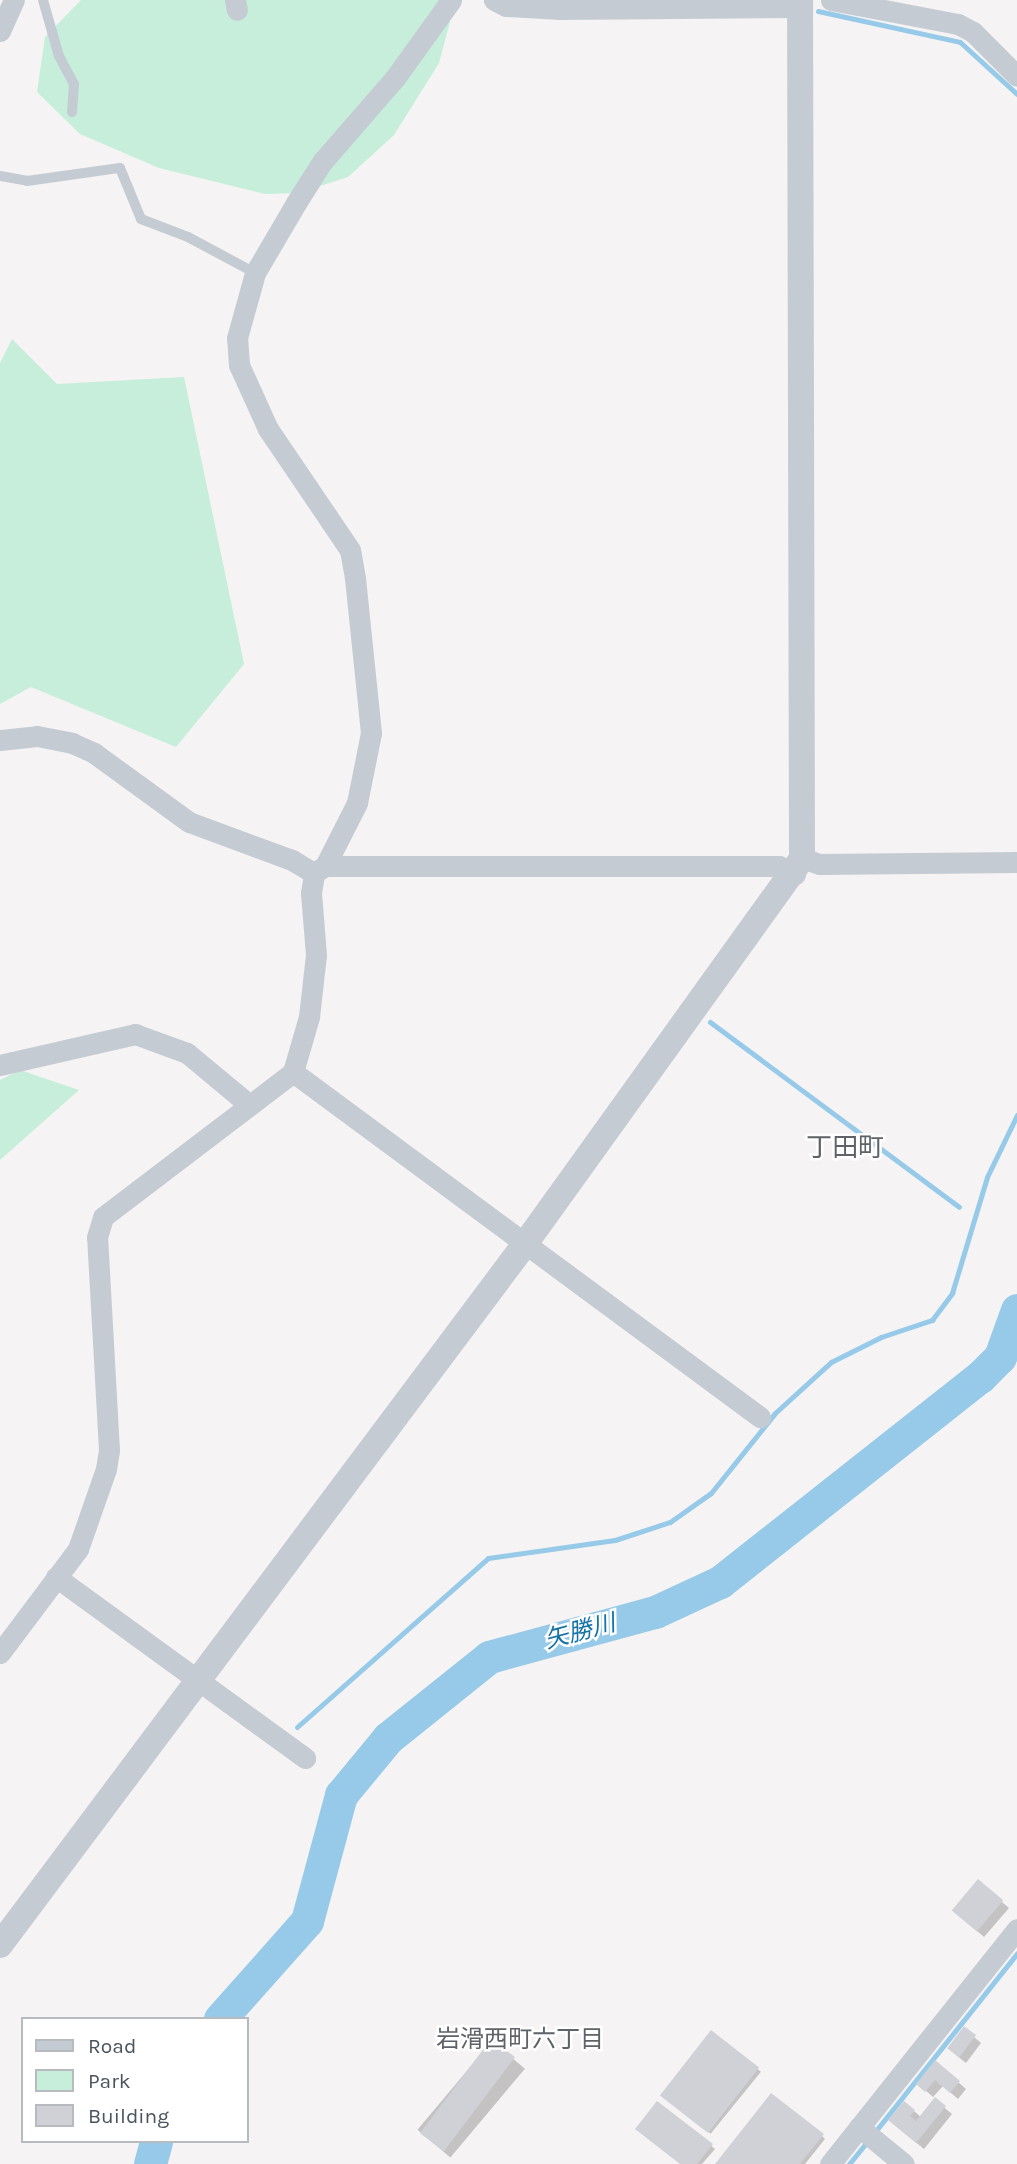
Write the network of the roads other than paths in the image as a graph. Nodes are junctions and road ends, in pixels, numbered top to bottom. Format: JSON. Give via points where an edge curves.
{"nodes":[{"id":1,"x":14,"y":0,"type":"edge"},
{"id":2,"x":43,"y":0,"type":"edge"},
{"id":3,"x":451,"y":0,"type":"edge"},
{"id":4,"x":494,"y":0,"type":"edge"},
{"id":5,"x":831,"y":0,"type":"edge"},
{"id":6,"x":800,"y":3,"type":"edge"},
{"id":7,"x":882,"y":5,"type":"edge"},
{"id":8,"x":0,"y":31,"type":"edge"},
{"id":9,"x":1017,"y":76,"type":"edge"},
{"id":10,"x":72,"y":112,"type":"dead end"},
{"id":11,"x":0,"y":176,"type":"edge"},
{"id":12,"x":255,"y":273,"type":"junction"},
{"id":13,"x":0,"y":740,"type":"edge"},
{"id":14,"x":1017,"y":862,"type":"edge"},
{"id":15,"x":799,"y":866,"type":"junction"},
{"id":16,"x":319,"y":869,"type":"junction"},
{"id":17,"x":0,"y":1065,"type":"edge"},
{"id":18,"x":293,"y":1072,"type":"junction"},
{"id":19,"x":247,"y":1103,"type":"junction"},
{"id":20,"x":524,"y":1244,"type":"junction"},
{"id":21,"x":760,"y":1417,"type":"dead end"},
{"id":22,"x":56,"y":1577,"type":"junction"},
{"id":23,"x":0,"y":1653,"type":"edge"},
{"id":24,"x":197,"y":1680,"type":"junction"},
{"id":25,"x":305,"y":1758,"type":"dead end"},
{"id":26,"x":1017,"y":1929,"type":"edge"},
{"id":27,"x":0,"y":1945,"type":"edge"},
{"id":28,"x":859,"y":2127,"type":"junction"},
{"id":29,"x":830,"y":2164,"type":"edge"},
{"id":30,"x":904,"y":2164,"type":"edge"}],
"edges":[{"from":1,"to":8,"type":"street"},
{"from":2,"to":10,"type":"lane","via":[[59,56],[74,84]]},
{"from":3,"to":12,"type":"street","via":[[395,78],[322,162]]},
{"from":4,"to":6,"type":"street","via":[[506,6],[559,9]]},
{"from":5,"to":7,"type":"street"},
{"from":6,"to":15,"type":"street"},
{"from":7,"to":9,"type":"street","via":[[958,24],[973,32]]},
{"from":11,"to":12,"type":"lane","via":[[27,181],[120,168],[141,219],[188,237]]},
{"from":12,"to":16,"type":"street","via":[[237,338],[239,365],[268,429],[350,550],[355,578],[371,733],[357,803]]},
{"from":13,"to":16,"type":"street","via":[[37,736],[72,743],[94,753],[189,822]]},
{"from":14,"to":15,"type":"street"},
{"from":15,"to":16,"type":"street"},
{"from":15,"to":20,"type":"street"},
{"from":16,"to":18,"type":"street","via":[[311,893],[317,955],[309,1017]]},
{"from":17,"to":19,"type":"street","via":[[135,1034],[187,1053]]},
{"from":18,"to":19,"type":"street"},
{"from":18,"to":20,"type":"street"},
{"from":19,"to":22,"type":"street","via":[[167,1171],[103,1217],[97,1237],[109,1450],[89,1524],[78,1549]]},
{"from":20,"to":21,"type":"street"},
{"from":20,"to":24,"type":"street"},
{"from":22,"to":23,"type":"street"},
{"from":22,"to":24,"type":"street"},
{"from":24,"to":25,"type":"street"},
{"from":24,"to":27,"type":"street"},
{"from":26,"to":28,"type":"street"},
{"from":28,"to":29,"type":"street"},
{"from":28,"to":30,"type":"street"}]}
